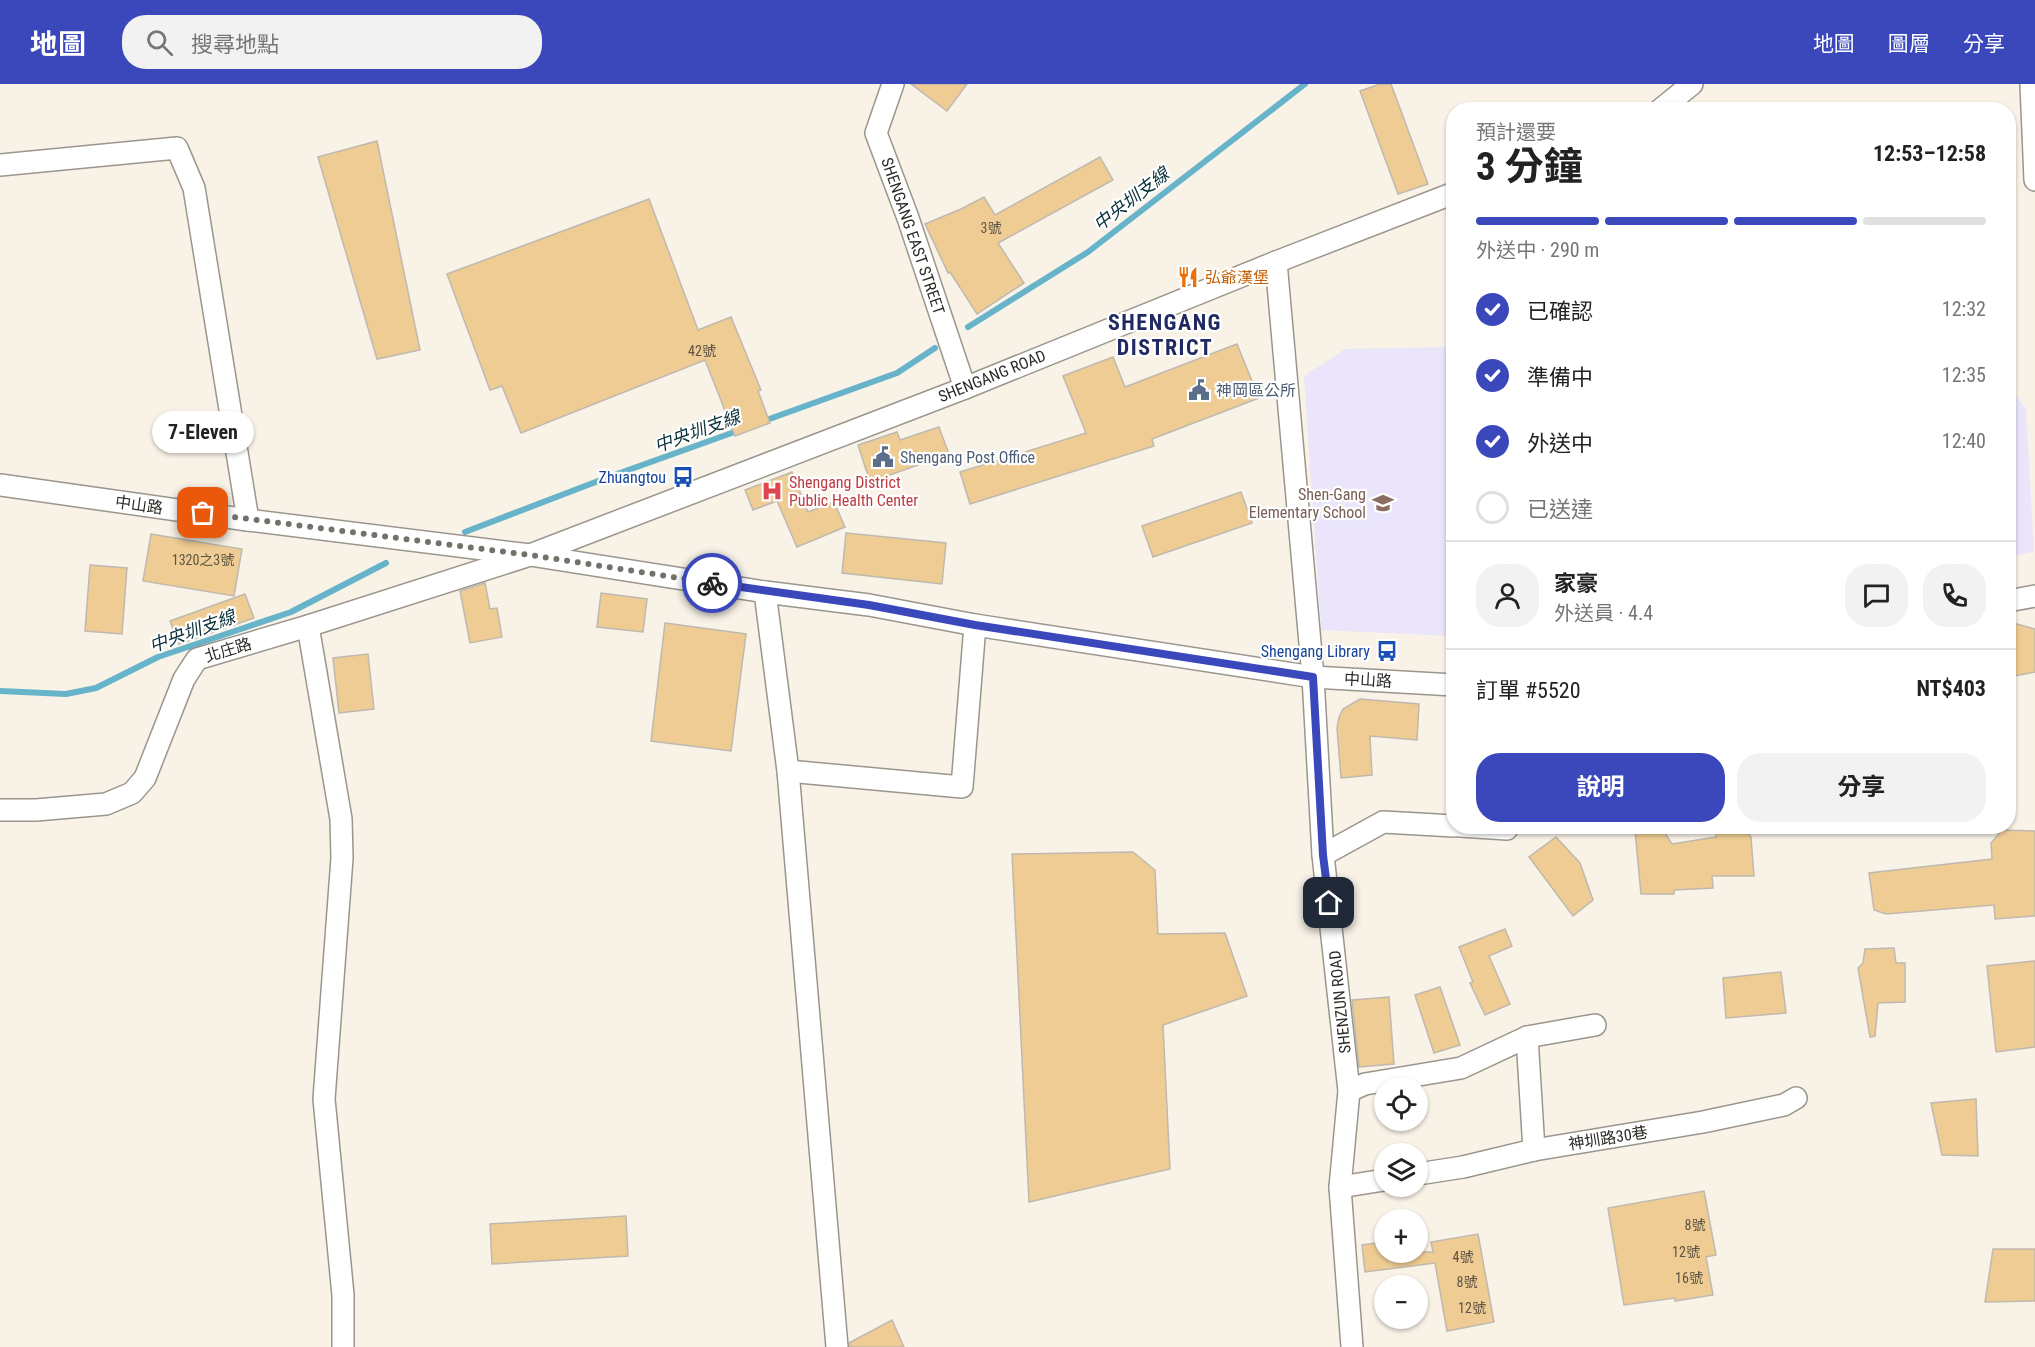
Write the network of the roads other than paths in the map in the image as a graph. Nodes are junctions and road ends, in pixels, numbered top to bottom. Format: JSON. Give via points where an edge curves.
{"nodes":[{"id":1,"x":893,"y":84,"type":"edge"},
{"id":2,"x":1692,"y":84,"type":"edge"},
{"id":3,"x":2031,"y":84,"type":"edge"},
{"id":4,"x":1670,"y":102,"type":"edge"},
{"id":5,"x":0,"y":165,"type":"edge"},
{"id":6,"x":2035,"y":180,"type":"edge"},
{"id":7,"x":1446,"y":196,"type":"edge"},
{"id":8,"x":1276,"y":262,"type":"junction"},
{"id":9,"x":965,"y":388,"type":"junction"},
{"id":10,"x":0,"y":485,"type":"edge"},
{"id":11,"x":248,"y":520,"type":"junction"},
{"id":12,"x":530,"y":555,"type":"junction"},
{"id":13,"x":765,"y":592,"type":"junction"},
{"id":14,"x":2035,"y":596,"type":"edge"},
{"id":15,"x":2016,"y":600,"type":"edge"},
{"id":16,"x":975,"y":625,"type":"junction"},
{"id":17,"x":308,"y":627,"type":"junction"},
{"id":18,"x":1313,"y":677,"type":"junction"},
{"id":19,"x":1446,"y":685,"type":"edge"},
{"id":20,"x":788,"y":771,"type":"junction"},
{"id":21,"x":0,"y":810,"type":"edge"},
{"id":22,"x":1446,"y":826,"type":"edge"},
{"id":23,"x":1323,"y":855,"type":"junction"},
{"id":24,"x":1595,"y":1024,"type":"dead end"},
{"id":25,"x":1527,"y":1037,"type":"junction"},
{"id":26,"x":1349,"y":1091,"type":"junction"},
{"id":27,"x":1796,"y":1098,"type":"dead end"},
{"id":28,"x":1534,"y":1150,"type":"junction"},
{"id":29,"x":1428,"y":1172,"type":"edge"},
{"id":30,"x":1374,"y":1182,"type":"edge"},
{"id":31,"x":1340,"y":1187,"type":"junction"},
{"id":32,"x":343,"y":1347,"type":"edge"},
{"id":33,"x":837,"y":1347,"type":"edge"},
{"id":34,"x":1352,"y":1347,"type":"edge"}],
"edges":[{"from":1,"to":9,"type":"street","name":"SHENGANG EAST STREET","via":[[876,133]]},
{"from":2,"to":4,"type":"street"},
{"from":3,"to":6,"type":"street"},
{"from":5,"to":11,"type":"street","via":[[177,147],[194,188]]},
{"from":7,"to":8,"type":"street","name":"SHENGANG ROAD"},
{"from":8,"to":9,"type":"street","name":"SHENGANG ROAD"},
{"from":8,"to":18,"type":"street","name":"SHENZUN ROAD"},
{"from":9,"to":12,"type":"street","name":"SHENGANG ROAD"},
{"from":10,"to":11,"type":"street","name":"中山路"},
{"from":11,"to":12,"type":"street","name":"中山路"},
{"from":12,"to":13,"type":"street","name":"中山路"},
{"from":12,"to":17,"type":"street","name":"北庄路"},
{"from":13,"to":16,"type":"street","name":"中山路","via":[[869,605]]},
{"from":13,"to":20,"type":"street"},
{"from":14,"to":15,"type":"street"},
{"from":16,"to":18,"type":"street","name":"中山路"},
{"from":16,"to":20,"type":"street","via":[[962,788]]},
{"from":17,"to":21,"type":"street","name":"北庄路","via":[[197,658],[184,678],[145,778],[132,793],[106,804]]},
{"from":17,"to":32,"type":"street","via":[[341,819],[342,858],[324,1099],[343,1295]]},
{"from":18,"to":19,"type":"street","name":"中山路"},
{"from":18,"to":23,"type":"street","name":"SHENZUN ROAD"},
{"from":20,"to":33,"type":"street"},
{"from":22,"to":23,"type":"street","via":[[1383,822]]},
{"from":23,"to":26,"type":"street","name":"SHENZUN ROAD"},
{"from":24,"to":25,"type":"street"},
{"from":25,"to":26,"type":"street","via":[[1461,1068],[1365,1084]]},
{"from":25,"to":28,"type":"street"},
{"from":26,"to":31,"type":"street","name":"SHENZUN ROAD"},
{"from":27,"to":28,"type":"street","name":"神圳路30巷","via":[[1784,1105],[1663,1130]]},
{"from":28,"to":29,"type":"street","name":"神圳路30巷"},
{"from":30,"to":31,"type":"street"},
{"from":31,"to":34,"type":"street","name":"SHENZUN ROAD"}]}
